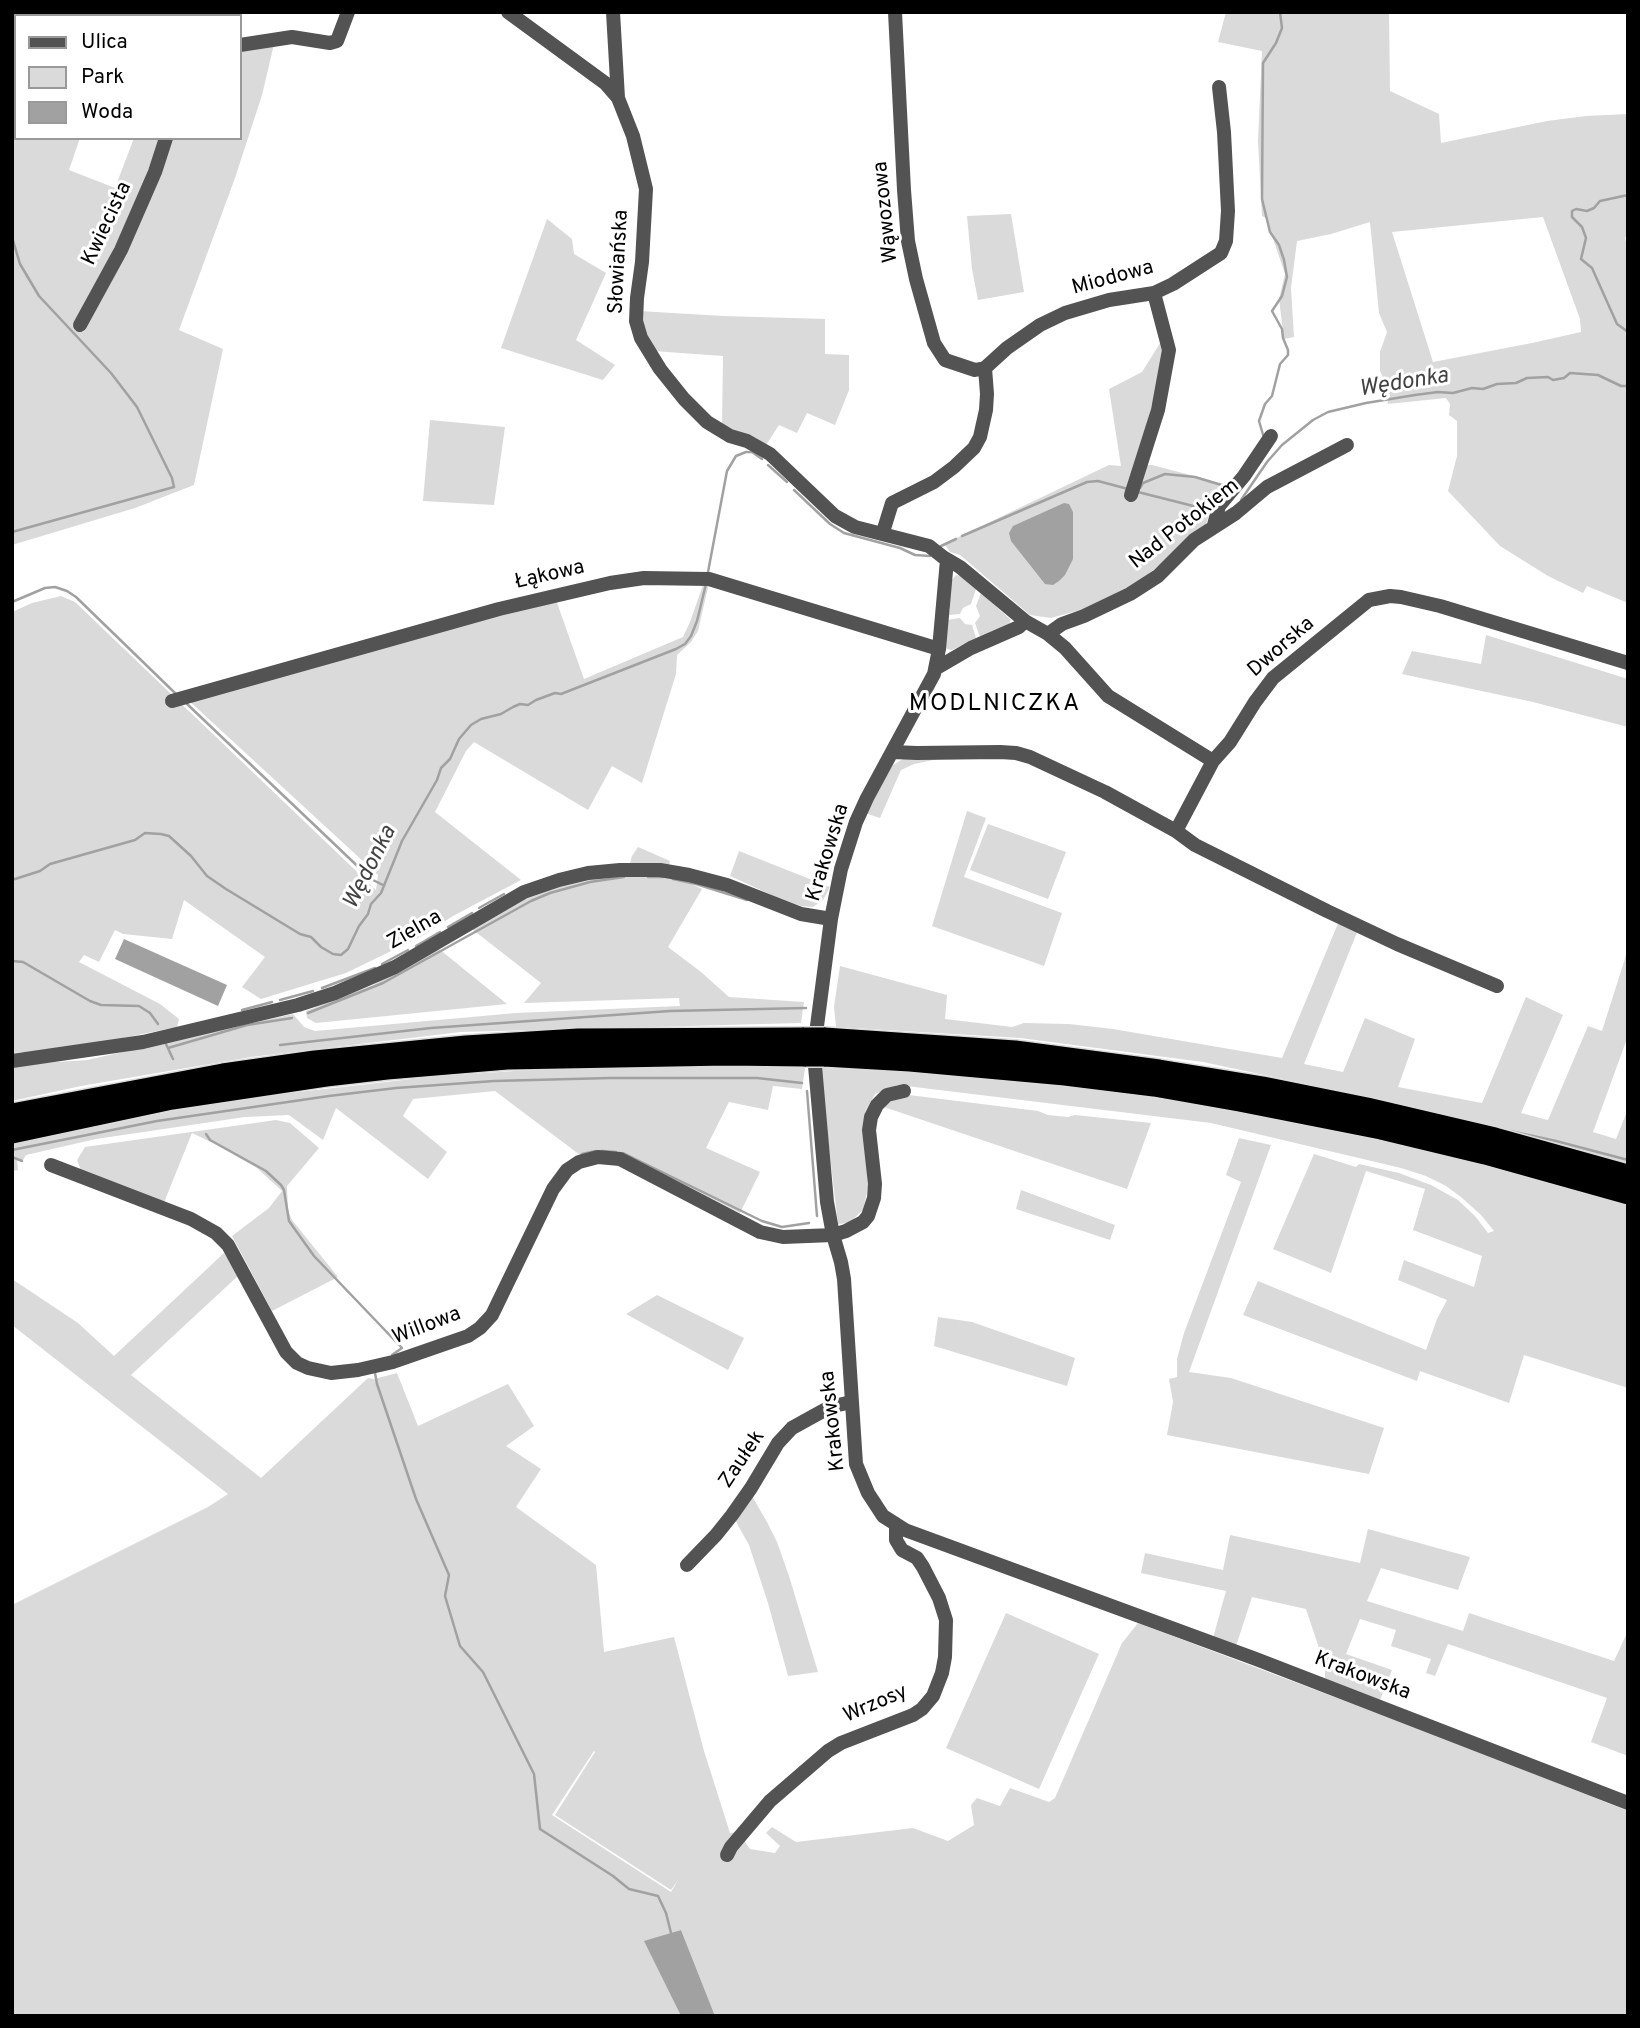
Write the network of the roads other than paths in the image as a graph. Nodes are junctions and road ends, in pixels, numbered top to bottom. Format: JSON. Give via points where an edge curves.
{"nodes":[{"id":1,"x":348,"y":12,"type":"edge"},
{"id":2,"x":508,"y":12,"type":"edge"},
{"id":3,"x":613,"y":12,"type":"edge"},
{"id":4,"x":895,"y":12,"type":"edge"},
{"id":5,"x":242,"y":45,"type":"edge"},
{"id":6,"x":616,"y":57,"type":"junction"},
{"id":7,"x":591,"y":73,"type":"junction"},
{"id":8,"x":1219,"y":88,"type":"dead end"},
{"id":9,"x":618,"y":97,"type":"junction"},
{"id":10,"x":165,"y":140,"type":"edge"},
{"id":11,"x":1154,"y":293,"type":"junction"},
{"id":12,"x":80,"y":326,"type":"dead end"},
{"id":13,"x":985,"y":368,"type":"junction"},
{"id":14,"x":1271,"y":436,"type":"dead end"},
{"id":15,"x":1347,"y":445,"type":"dead end"},
{"id":16,"x":1133,"y":490,"type":"dead end"},
{"id":17,"x":1214,"y":525,"type":"junction"},
{"id":18,"x":883,"y":533,"type":"junction"},
{"id":19,"x":947,"y":560,"type":"junction"},
{"id":20,"x":1025,"y":621,"type":"junction"},
{"id":21,"x":1048,"y":634,"type":"junction"},
{"id":22,"x":939,"y":649,"type":"junction"},
{"id":23,"x":1628,"y":663,"type":"edge"},
{"id":24,"x":935,"y":669,"type":"junction"},
{"id":25,"x":172,"y":701,"type":"dead end"},
{"id":26,"x":893,"y":752,"type":"junction"},
{"id":27,"x":1213,"y":761,"type":"junction"},
{"id":28,"x":1176,"y":831,"type":"junction"},
{"id":29,"x":831,"y":919,"type":"junction"},
{"id":30,"x":1497,"y":986,"type":"dead end"},
{"id":31,"x":815,"y":1047,"type":"junction"},
{"id":32,"x":12,"y":1061,"type":"edge"},
{"id":33,"x":904,"y":1091,"type":"dead end"},
{"id":34,"x":12,"y":1114,"type":"edge"},
{"id":35,"x":12,"y":1133,"type":"edge"},
{"id":36,"x":51,"y":1165,"type":"dead end"},
{"id":37,"x":1628,"y":1175,"type":"edge"},
{"id":38,"x":1628,"y":1194,"type":"edge"},
{"id":39,"x":833,"y":1235,"type":"junction"},
{"id":40,"x":851,"y":1402,"type":"junction"},
{"id":41,"x":896,"y":1524,"type":"junction"},
{"id":42,"x":928,"y":1538,"type":"junction"},
{"id":43,"x":917,"y":1558,"type":"junction"},
{"id":44,"x":687,"y":1565,"type":"dead end"},
{"id":45,"x":1628,"y":1803,"type":"edge"},
{"id":46,"x":727,"y":1855,"type":"dead end"}],
"edges":[{"from":1,"to":5,"type":"street","via":[[337,41],[292,37]]},
{"from":2,"to":7,"type":"street"},
{"from":3,"to":6,"type":"street","name":"Słowiańska"},
{"from":4,"to":13,"type":"street","name":"Wąwozowa","via":[[908,241],[925,314],[945,360],[975,370]]},
{"from":6,"to":7,"type":"street","via":[[608,71]]},
{"from":6,"to":9,"type":"street","name":"Słowiańska"},
{"from":7,"to":9,"type":"street"},
{"from":8,"to":11,"type":"street","name":"Miodowa","via":[[1226,242],[1221,253]]},
{"from":9,"to":18,"type":"street","name":"Słowiańska","via":[[646,189],[636,321],[648,351],[707,422],[770,454],[835,516],[855,527]]},
{"from":10,"to":12,"type":"street","name":"Kwiecista","via":[[121,250]]},
{"from":11,"to":13,"type":"street","name":"Miodowa","via":[[1065,313],[1035,328]]},
{"from":11,"to":16,"type":"street","via":[[1168,350],[1158,410]]},
{"from":13,"to":18,"type":"street","via":[[986,410],[974,448],[934,482],[892,503]]},
{"from":14,"to":17,"type":"street","via":[[1219,506]]},
{"from":15,"to":17,"type":"street","name":"Nad Potokiem","via":[[1267,486]]},
{"from":17,"to":21,"type":"street","name":"Nad Potokiem","via":[[1149,582]]},
{"from":18,"to":19,"type":"street","name":"Słowiańska","via":[[929,546]]},
{"from":19,"to":20,"type":"street","name":"Słowiańska"},
{"from":19,"to":22,"type":"street","name":"Krakowska"},
{"from":20,"to":21,"type":"street"},
{"from":20,"to":24,"type":"street"},
{"from":21,"to":27,"type":"street","via":[[1108,696]]},
{"from":22,"to":24,"type":"street","name":"Krakowska"},
{"from":22,"to":25,"type":"street","name":"Łąkowa","via":[[709,579],[644,578],[499,609]]},
{"from":23,"to":27,"type":"street","name":"Dworska","via":[[1426,602],[1401,597],[1369,600],[1273,678]]},
{"from":24,"to":26,"type":"street","name":"Krakowska"},
{"from":26,"to":28,"type":"street","via":[[1016,753],[1105,792]]},
{"from":26,"to":29,"type":"street","name":"Krakowska","via":[[856,822]]},
{"from":27,"to":28,"type":"street","name":"Dworska"},
{"from":28,"to":30,"type":"street","via":[[1327,911]]},
{"from":29,"to":32,"type":"street","name":"Zielna","via":[[801,914],[688,875],[660,870],[587,873],[524,892],[395,967],[335,993],[143,1042]]},
{"from":29,"to":39,"type":"street","name":"Krakowska","via":[[815,1066]]},
{"from":31,"to":34,"type":"highway","via":[[591,1038],[466,1046],[223,1074]]},
{"from":31,"to":35,"type":"highway","via":[[727,1055],[507,1059],[387,1069],[172,1099]]},
{"from":31,"to":37,"type":"highway","via":[[1015,1051],[1159,1070],[1367,1108]]},
{"from":31,"to":38,"type":"highway","via":[[1154,1086],[1240,1101],[1381,1129]]},
{"from":33,"to":39,"type":"street","via":[[887,1095],[871,1116],[875,1184],[868,1216]]},
{"from":36,"to":39,"type":"street","name":"Willowa","via":[[216,1233],[228,1245],[286,1352],[296,1363],[331,1373],[393,1362],[480,1328],[498,1304],[553,1189],[579,1162],[598,1157],[620,1159],[760,1232],[783,1237]]},
{"from":39,"to":40,"type":"street","name":"Krakowska","via":[[844,1279]]},
{"from":40,"to":41,"type":"street","name":"Krakowska","via":[[861,1480],[883,1516]]},
{"from":40,"to":44,"type":"street","name":"Zaułek","via":[[830,1406],[792,1428],[716,1535]]},
{"from":41,"to":42,"type":"street","name":"Krakowska"},
{"from":41,"to":43,"type":"street","name":"Wrzosy","via":[[898,1545]]},
{"from":42,"to":43,"type":"street"},
{"from":42,"to":45,"type":"street","name":"Krakowska"},
{"from":43,"to":46,"type":"street","name":"Wrzosy","via":[[946,1620],[945,1657],[933,1696],[913,1715],[828,1751],[770,1801]]}]}
